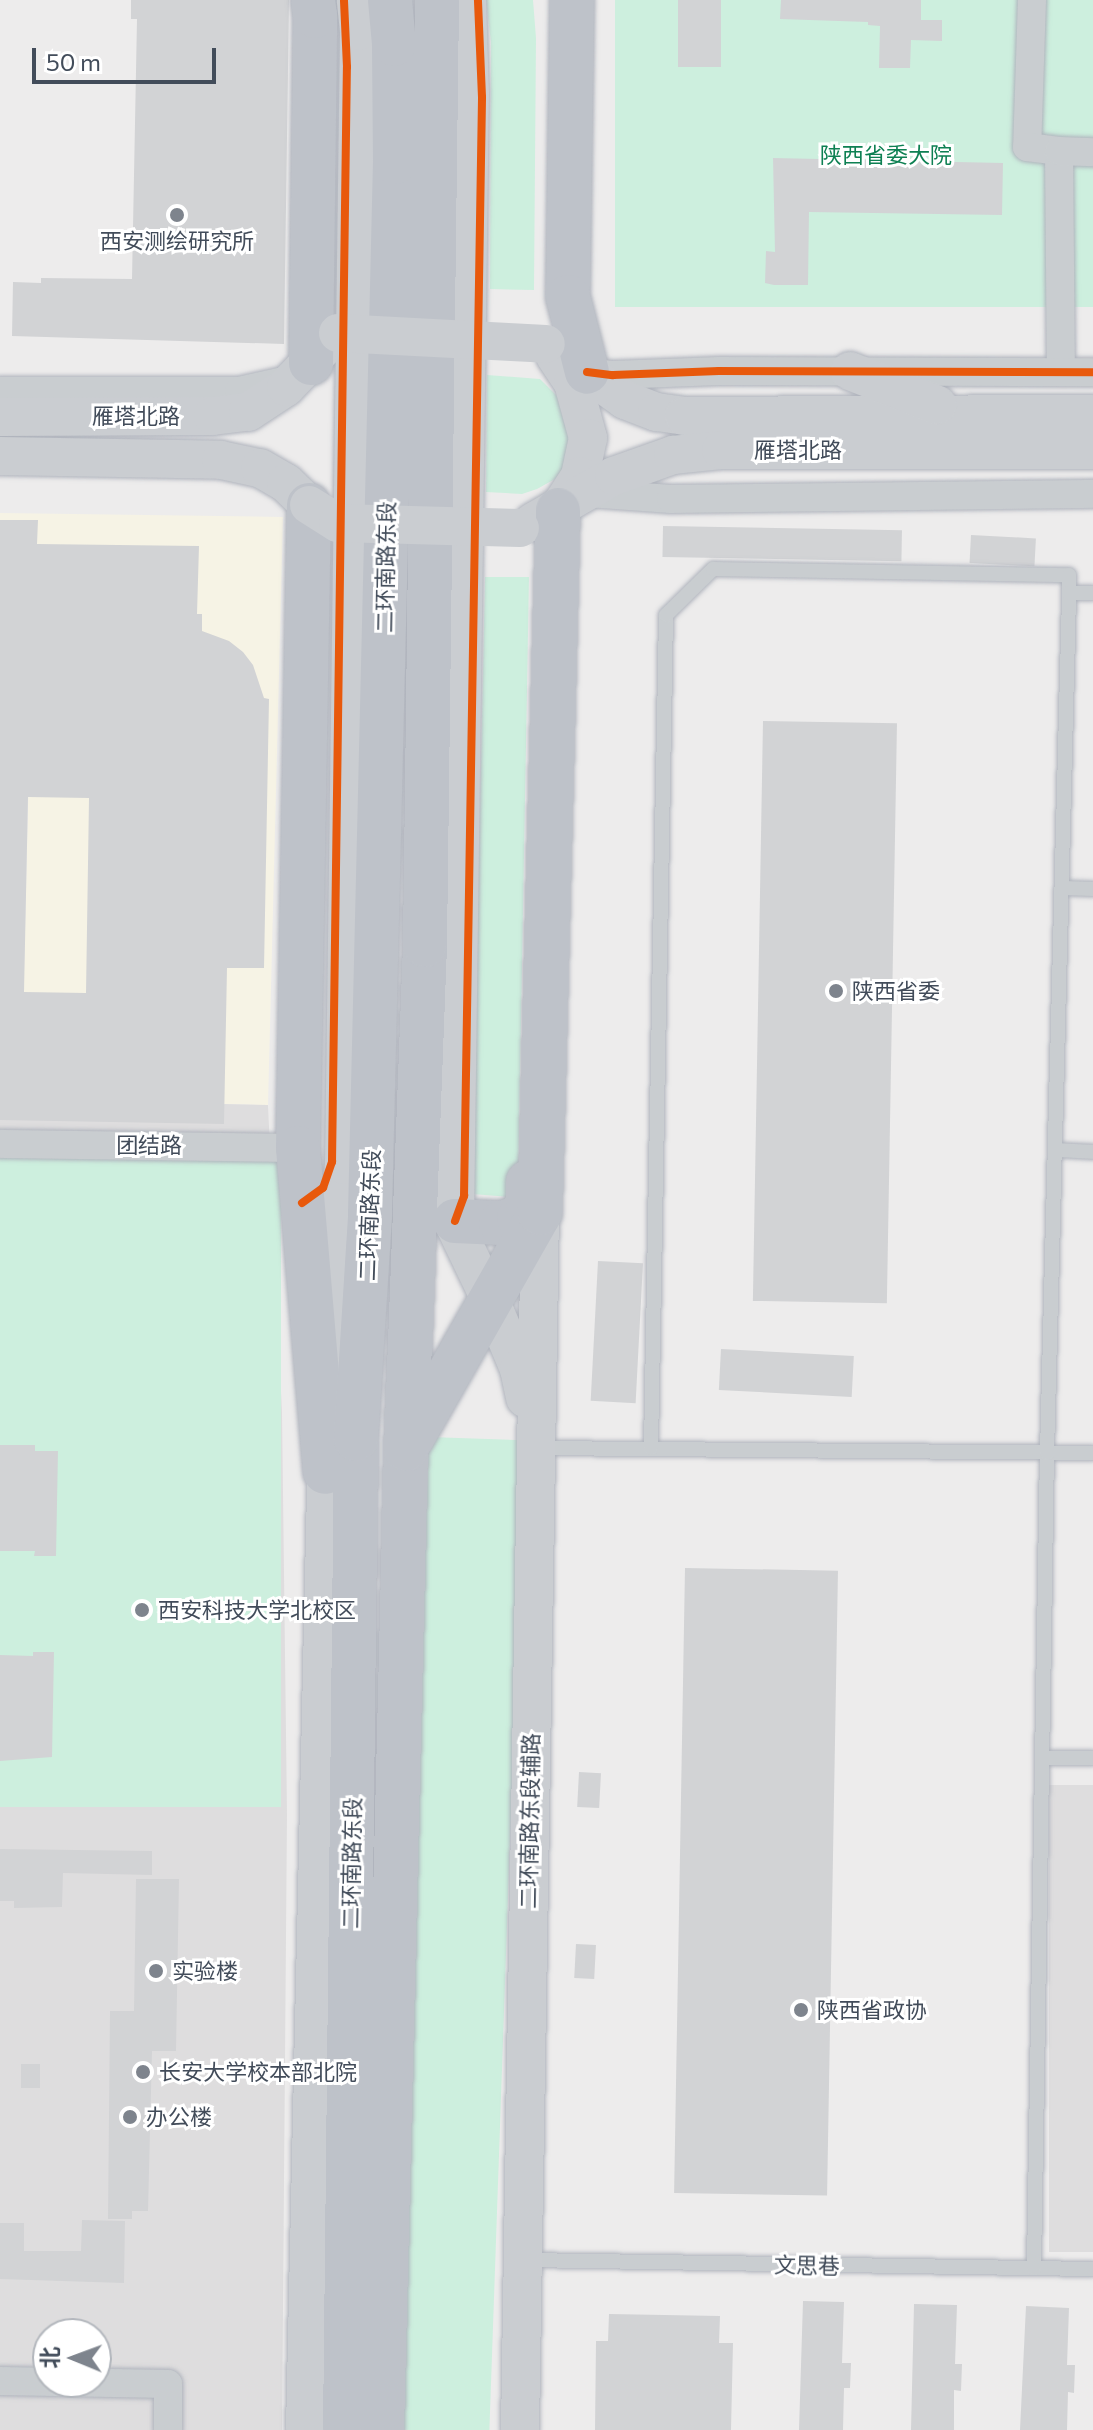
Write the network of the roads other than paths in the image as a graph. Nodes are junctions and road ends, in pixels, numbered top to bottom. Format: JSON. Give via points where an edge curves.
{"nodes":[{"id":1,"x":313,"y":0,"type":"edge"},
{"id":2,"x":330,"y":0,"type":"edge"},
{"id":3,"x":356,"y":0,"type":"edge"},
{"id":4,"x":390,"y":0,"type":"edge"},
{"id":5,"x":553,"y":0,"type":"edge"},
{"id":6,"x":572,"y":0,"type":"edge"},
{"id":7,"x":1032,"y":0,"type":"edge"},
{"id":8,"x":447,"y":2,"type":"edge"},
{"id":9,"x":1059,"y":151,"type":"junction"},
{"id":10,"x":1093,"y":152,"type":"edge"},
{"id":11,"x":546,"y":344,"type":"junction"},
{"id":12,"x":316,"y":357,"type":"junction"},
{"id":13,"x":850,"y":371,"type":"junction"},
{"id":14,"x":1061,"y":371,"type":"junction"},
{"id":15,"x":587,"y":372,"type":"junction"},
{"id":16,"x":1093,"y":372,"type":"edge"},
{"id":17,"x":0,"y":391,"type":"edge"},
{"id":18,"x":960,"y":413,"type":"junction"},
{"id":19,"x":1093,"y":414,"type":"edge"},
{"id":20,"x":0,"y":417,"type":"edge"},
{"id":21,"x":1093,"y":450,"type":"edge"},
{"id":22,"x":0,"y":456,"type":"edge"},
{"id":23,"x":1093,"y":494,"type":"edge"},
{"id":24,"x":309,"y":505,"type":"junction"},
{"id":25,"x":555,"y":510,"type":"junction"},
{"id":26,"x":1069,"y":593,"type":"junction"},
{"id":27,"x":1093,"y":593,"type":"edge"},
{"id":28,"x":1063,"y":888,"type":"junction"},
{"id":29,"x":1093,"y":889,"type":"edge"},
{"id":30,"x":0,"y":1144,"type":"edge"},
{"id":31,"x":298,"y":1148,"type":"junction"},
{"id":32,"x":415,"y":1150,"type":"junction"},
{"id":33,"x":1056,"y":1150,"type":"junction"},
{"id":34,"x":1093,"y":1152,"type":"edge"},
{"id":35,"x":540,"y":1213,"type":"junction"},
{"id":36,"x":455,"y":1221,"type":"junction"},
{"id":37,"x":489,"y":1297,"type":"junction"},
{"id":38,"x":536,"y":1448,"type":"junction"},
{"id":39,"x":651,"y":1448,"type":"junction"},
{"id":40,"x":406,"y":1449,"type":"junction"},
{"id":41,"x":1047,"y":1453,"type":"junction"},
{"id":42,"x":1093,"y":1453,"type":"edge"},
{"id":43,"x":325,"y":1472,"type":"junction"},
{"id":44,"x":1042,"y":1758,"type":"junction"},
{"id":45,"x":1093,"y":1758,"type":"edge"},
{"id":46,"x":521,"y":2260,"type":"junction"},
{"id":47,"x":1034,"y":2268,"type":"junction"},
{"id":48,"x":1093,"y":2269,"type":"edge"},
{"id":49,"x":0,"y":2381,"type":"edge"},
{"id":50,"x":168,"y":2430,"type":"edge"},
{"id":51,"x":305,"y":2430,"type":"edge"},
{"id":52,"x":345,"y":2430,"type":"edge"},
{"id":53,"x":382,"y":2430,"type":"edge"},
{"id":54,"x":520,"y":2430,"type":"edge"}],
"edges":[{"from":1,"to":12,"type":"highway"},
{"from":2,"to":12,"type":"highway","via":[[327,288]]},
{"from":3,"to":43,"type":"main road","via":[[344,1165]]},
{"from":4,"to":52,"type":"highway","name":"二环南路东段","via":[[395,162],[370,1214],[356,1439]]},
{"from":5,"to":11,"type":"highway"},
{"from":6,"to":15,"type":"highway","via":[[568,297]]},
{"from":7,"to":9,"type":"street","via":[[1027,147]]},
{"from":8,"to":32,"type":"highway","name":"二环南路东段","via":[[425,945]]},
{"from":8,"to":36,"type":"main road","via":[[470,94]]},
{"from":9,"to":10,"type":"street"},
{"from":9,"to":14,"type":"street"},
{"from":11,"to":12,"type":"main road","bridge":true},
{"from":11,"to":15,"type":"main road","name":"雁塔北路"},
{"from":11,"to":25,"type":"main road","via":[[573,383],[588,438],[580,476]]},
{"from":12,"to":17,"type":"street","via":[[271,385],[239,391]]},
{"from":12,"to":20,"type":"main road","name":"雁塔北路","via":[[248,412]]},
{"from":13,"to":14,"type":"street"},
{"from":13,"to":15,"type":"street"},
{"from":13,"to":18,"type":"main road"},
{"from":14,"to":16,"type":"street"},
{"from":15,"to":18,"type":"main road","name":"雁塔北路","via":[[625,400],[684,416]]},
{"from":18,"to":19,"type":"main road","name":"雁塔北路"},
{"from":21,"to":25,"type":"main road","name":"雁塔北路","via":[[721,450],[673,455],[614,476]]},
{"from":22,"to":24,"type":"main road","name":"雁塔北路","via":[[221,460],[260,468]]},
{"from":23,"to":25,"type":"street","via":[[671,499]]},
{"from":24,"to":25,"type":"main road","name":"雁塔北路","bridge":true,"via":[[338,523]]},
{"from":24,"to":31,"type":"highway"},
{"from":25,"to":35,"type":"highway"},
{"from":25,"to":36,"type":"highway","via":[[539,575],[528,1203],[519,1218],[509,1222]]},
{"from":26,"to":27,"type":"lane"},
{"from":26,"to":28,"type":"lane"},
{"from":26,"to":39,"type":"lane","via":[[1069,575],[713,569],[666,615]]},
{"from":28,"to":29,"type":"lane"},
{"from":28,"to":33,"type":"lane"},
{"from":30,"to":31,"type":"street","name":"团结路"},
{"from":31,"to":43,"type":"highway"},
{"from":32,"to":36,"type":"main road"},
{"from":32,"to":40,"type":"highway","name":"二环南路东段"},
{"from":33,"to":34,"type":"lane"},
{"from":33,"to":41,"type":"lane"},
{"from":35,"to":37,"type":"highway"},
{"from":35,"to":38,"type":"main road","name":"二环南路东段辅路"},
{"from":36,"to":37,"type":"main road"},
{"from":37,"to":38,"type":"main road","via":[[519,1369]]},
{"from":37,"to":40,"type":"highway"},
{"from":38,"to":39,"type":"lane"},
{"from":38,"to":46,"type":"main road","name":"二环南路东段辅路"},
{"from":39,"to":41,"type":"lane"},
{"from":40,"to":53,"type":"highway","name":"二环南路东段"},
{"from":41,"to":42,"type":"lane"},
{"from":41,"to":44,"type":"lane"},
{"from":43,"to":51,"type":"main road"},
{"from":44,"to":45,"type":"lane"},
{"from":44,"to":47,"type":"lane"},
{"from":46,"to":47,"type":"lane","name":"文思巷"},
{"from":46,"to":54,"type":"main road","name":"二环南路东段辅路"},
{"from":47,"to":48,"type":"lane","name":"文思巷"},
{"from":49,"to":50,"type":"street","via":[[168,2384]]}]}
